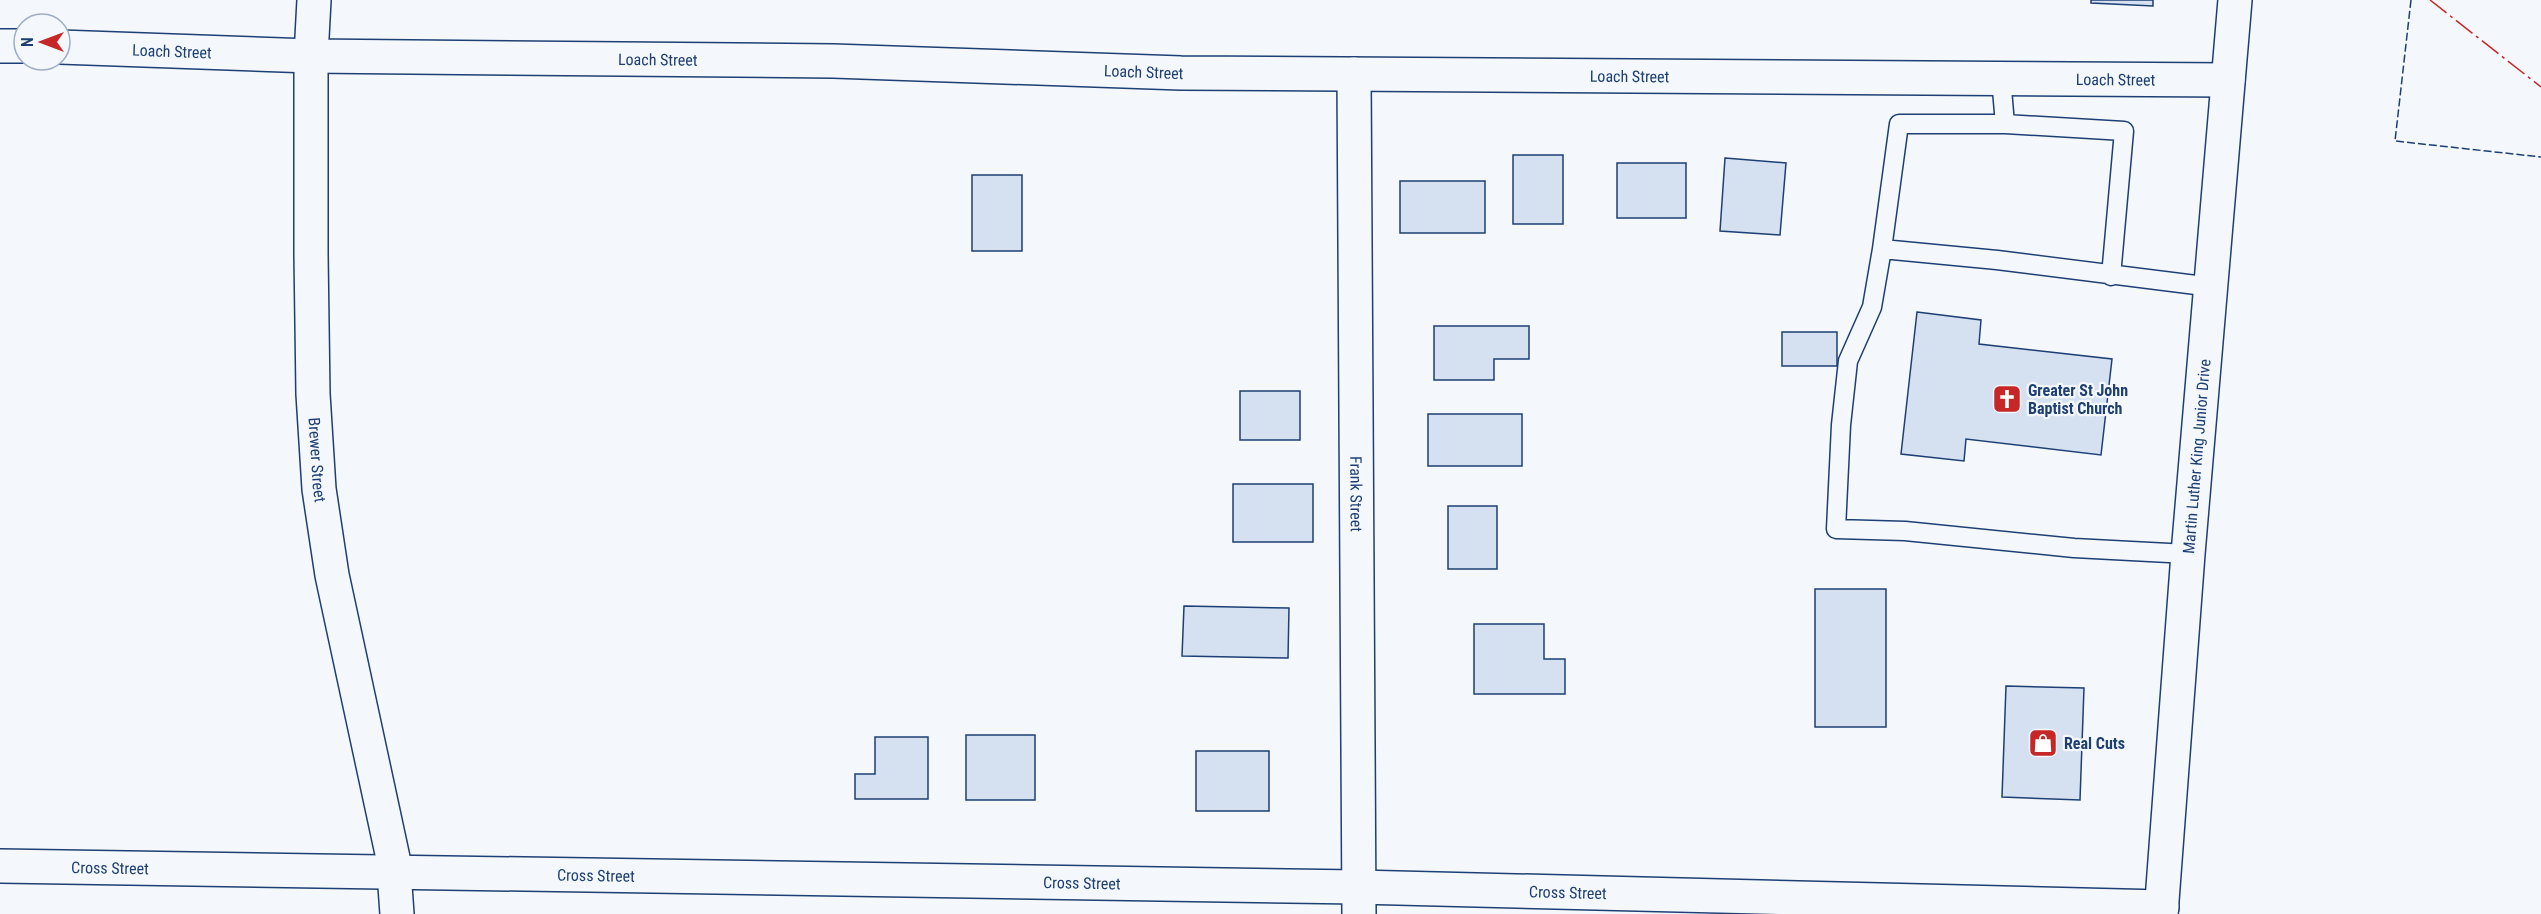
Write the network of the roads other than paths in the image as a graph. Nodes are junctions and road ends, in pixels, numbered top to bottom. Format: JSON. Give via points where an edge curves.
{"nodes":[{"id":1,"x":314,"y":0,"type":"edge"},
{"id":2,"x":2235,"y":0,"type":"edge"},
{"id":3,"x":72,"y":48,"type":"edge"},
{"id":4,"x":311,"y":56,"type":"junction"},
{"id":5,"x":1354,"y":74,"type":"junction"},
{"id":6,"x":2001,"y":78,"type":"junction"},
{"id":7,"x":2228,"y":80,"type":"junction"},
{"id":8,"x":2005,"y":124,"type":"junction"},
{"id":9,"x":1882,"y":249,"type":"junction"},
{"id":10,"x":2111,"y":276,"type":"junction"},
{"id":11,"x":2212,"y":287,"type":"junction"},
{"id":12,"x":2188,"y":554,"type":"junction"},
{"id":13,"x":0,"y":866,"type":"edge"},
{"id":14,"x":393,"y":871,"type":"junction"},
{"id":15,"x":1359,"y":901,"type":"edge"},
{"id":16,"x":2161,"y":911,"type":"edge"},
{"id":17,"x":397,"y":914,"type":"edge"}],
"edges":[{"from":1,"to":4,"type":"street","name":"Brewer Street"},
{"from":2,"to":7,"type":"street","name":"Martin Luther King Junior Drive"},
{"from":3,"to":4,"type":"street","name":"Loach Street"},
{"from":4,"to":5,"type":"street","name":"Loach Street","via":[[833,61],[1181,73]]},
{"from":4,"to":14,"type":"street","name":"Brewer Street","via":[[313,394],[320,489],[332,575]]},
{"from":5,"to":6,"type":"street","name":"Loach Street"},
{"from":5,"to":15,"type":"street","name":"Frank Street"},
{"from":6,"to":7,"type":"street","name":"Loach Street"},
{"from":6,"to":8,"type":"lane"},
{"from":7,"to":11,"type":"street","name":"Martin Luther King Junior Drive"},
{"from":8,"to":9,"type":"lane","via":[[1899,124]]},
{"from":8,"to":10,"type":"lane","via":[[2124,131]]},
{"from":9,"to":10,"type":"lane"},
{"from":9,"to":12,"type":"lane","via":[[1872,307],[1848,361],[1836,529]]},
{"from":10,"to":11,"type":"lane"},
{"from":11,"to":12,"type":"street","name":"Martin Luther King Junior Drive"},
{"from":12,"to":16,"type":"street","name":"Martin Luther King Junior Drive"},
{"from":13,"to":14,"type":"street","name":"Cross Street"},
{"from":14,"to":15,"type":"street","name":"Cross Street"},
{"from":14,"to":17,"type":"street","name":"Brewer Street"},
{"from":15,"to":16,"type":"street","name":"Cross Street"}]}
